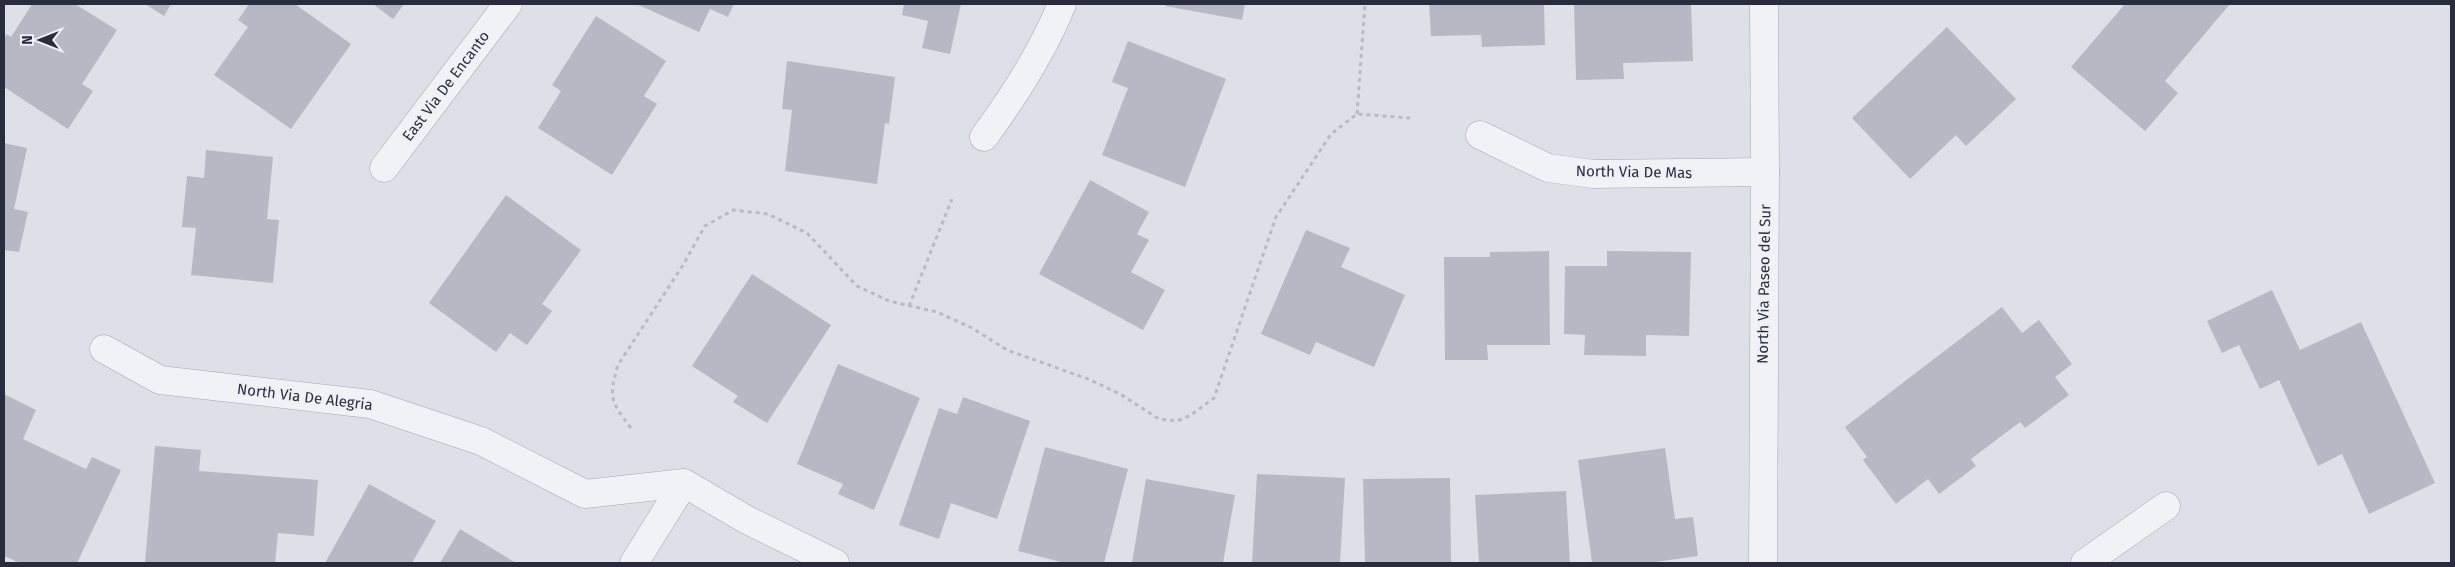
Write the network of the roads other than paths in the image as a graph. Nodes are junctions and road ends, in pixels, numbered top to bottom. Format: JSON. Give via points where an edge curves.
{"nodes":[{"id":1,"x":508,"y":4,"type":"edge"},
{"id":2,"x":1062,"y":4,"type":"edge"},
{"id":3,"x":1764,"y":4,"type":"edge"},
{"id":4,"x":1480,"y":135,"type":"dead end"},
{"id":5,"x":984,"y":137,"type":"dead end"},
{"id":6,"x":384,"y":168,"type":"dead end"},
{"id":7,"x":1765,"y":172,"type":"junction"},
{"id":8,"x":104,"y":349,"type":"dead end"},
{"id":9,"x":684,"y":483,"type":"junction"},
{"id":10,"x":2166,"y":506,"type":"dead end"},
{"id":11,"x":634,"y":563,"type":"edge"},
{"id":12,"x":834,"y":563,"type":"edge"},
{"id":13,"x":1763,"y":563,"type":"edge"},
{"id":14,"x":2085,"y":563,"type":"edge"}],
"edges":[{"from":1,"to":6,"type":"street","name":"East Via De Encanto"},
{"from":2,"to":5,"type":"street","via":[[1020,87]]},
{"from":3,"to":7,"type":"street","name":"North Via Paseo del Sur"},
{"from":4,"to":7,"type":"street","name":"North Via De Mas","via":[[1548,168],[1593,174]]},
{"from":7,"to":13,"type":"street","name":"North Via Paseo del Sur"},
{"from":8,"to":9,"type":"street","name":"North Via De Alegria","via":[[160,380],[370,404],[480,440],[585,494]]},
{"from":9,"to":11,"type":"street"},
{"from":9,"to":12,"type":"street","via":[[746,520]]},
{"from":10,"to":14,"type":"street"}]}
